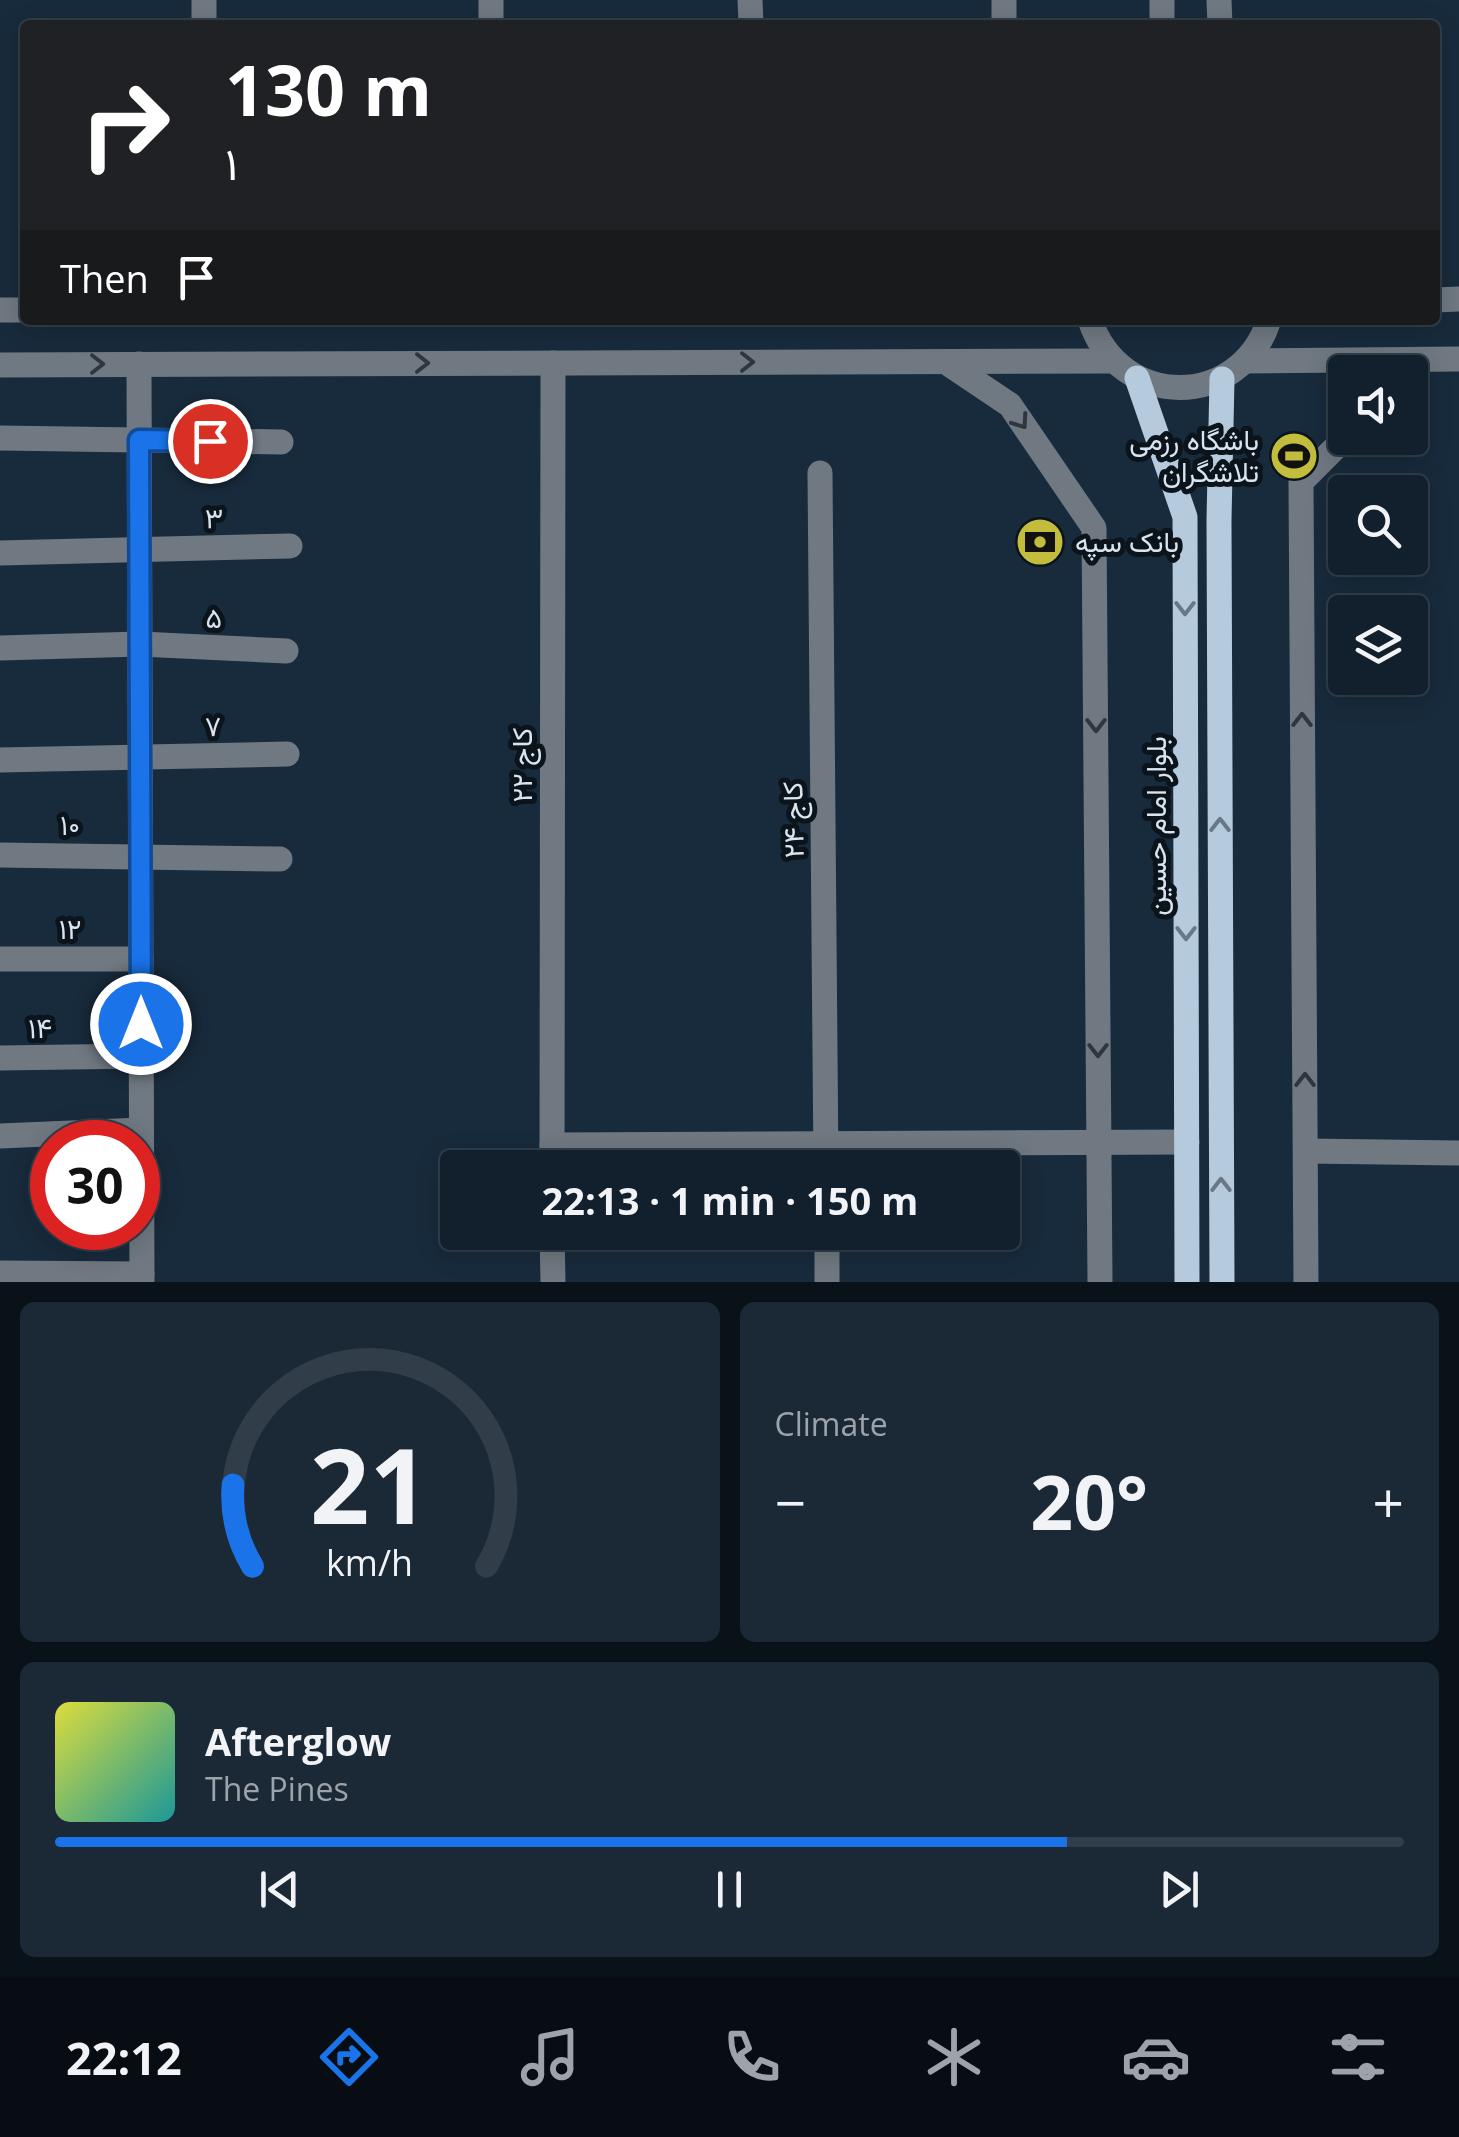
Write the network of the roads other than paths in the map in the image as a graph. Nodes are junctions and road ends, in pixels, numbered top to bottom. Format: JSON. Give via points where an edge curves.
{"nodes":[{"id":1,"x":1092,"y":325,"type":"edge"},
{"id":2,"x":1267,"y":325,"type":"edge"},
{"id":3,"x":1459,"y":360,"type":"edge"},
{"id":4,"x":1113,"y":361,"type":"junction"},
{"id":5,"x":1245,"y":361,"type":"junction"},
{"id":6,"x":946,"y":362,"type":"junction"},
{"id":7,"x":554,"y":363,"type":"junction"},
{"id":8,"x":1328,"y":363,"type":"edge"},
{"id":9,"x":139,"y":364,"type":"junction"},
{"id":10,"x":1428,"y":364,"type":"edge"},
{"id":11,"x":0,"y":365,"type":"edge"},
{"id":12,"x":1137,"y":378,"type":"junction"},
{"id":13,"x":1222,"y":378,"type":"junction"},
{"id":14,"x":0,"y":438,"type":"edge"},
{"id":15,"x":139,"y":440,"type":"junction"},
{"id":16,"x":280,"y":442,"type":"dead end"},
{"id":17,"x":1328,"y":455,"type":"edge"},
{"id":18,"x":820,"y":473,"type":"dead end"},
{"id":19,"x":290,"y":546,"type":"dead end"},
{"id":20,"x":139,"y":549,"type":"junction"},
{"id":21,"x":0,"y":553,"type":"edge"},
{"id":22,"x":140,"y":644,"type":"junction"},
{"id":23,"x":0,"y":648,"type":"edge"},
{"id":24,"x":286,"y":651,"type":"dead end"},
{"id":25,"x":287,"y":754,"type":"dead end"},
{"id":26,"x":140,"y":758,"type":"junction"},
{"id":27,"x":0,"y":760,"type":"edge"},
{"id":28,"x":0,"y":854,"type":"edge"},
{"id":29,"x":140,"y":856,"type":"junction"},
{"id":30,"x":280,"y":859,"type":"dead end"},
{"id":31,"x":0,"y":959,"type":"edge"},
{"id":32,"x":141,"y":960,"type":"junction"},
{"id":33,"x":141,"y":1056,"type":"junction"},
{"id":34,"x":0,"y":1058,"type":"edge"},
{"id":35,"x":141,"y":1120,"type":"edge"},
{"id":36,"x":30,"y":1135,"type":"edge"},
{"id":37,"x":0,"y":1136,"type":"edge"},
{"id":38,"x":1099,"y":1142,"type":"junction"},
{"id":39,"x":1187,"y":1142,"type":"junction"},
{"id":40,"x":552,"y":1150,"type":"edge"},
{"id":41,"x":826,"y":1150,"type":"edge"},
{"id":42,"x":943,"y":1150,"type":"edge"},
{"id":43,"x":1306,"y":1151,"type":"junction"},
{"id":44,"x":1459,"y":1153,"type":"edge"},
{"id":45,"x":142,"y":1250,"type":"edge"},
{"id":46,"x":552,"y":1250,"type":"edge"},
{"id":47,"x":827,"y":1250,"type":"edge"},
{"id":48,"x":0,"y":1274,"type":"edge"},
{"id":49,"x":142,"y":1278,"type":"edge"},
{"id":50,"x":552,"y":1282,"type":"edge"},
{"id":51,"x":828,"y":1282,"type":"edge"},
{"id":52,"x":1100,"y":1282,"type":"edge"},
{"id":53,"x":1186,"y":1282,"type":"edge"},
{"id":54,"x":1222,"y":1282,"type":"edge"},
{"id":55,"x":1306,"y":1282,"type":"edge"}],
"edges":[{"from":1,"to":4,"type":"street"},
{"from":2,"to":5,"type":"street"},
{"from":3,"to":10,"type":"street"},
{"from":4,"to":6,"type":"street"},
{"from":4,"to":12,"type":"street"},
{"from":5,"to":8,"type":"street"},
{"from":5,"to":13,"type":"street"},
{"from":7,"to":6,"type":"street","one_way":true},
{"from":6,"to":38,"type":"street","one_way":true,"via":[[1010,405],[1094,528]]},
{"from":9,"to":7,"type":"street","one_way":true},
{"from":7,"to":40,"type":"street","name":"کاج ۲۲"},
{"from":11,"to":9,"type":"street","one_way":true},
{"from":9,"to":15,"type":"street"},
{"from":12,"to":13,"type":"street","via":[[1165,388]]},
{"from":12,"to":39,"type":"main road","name":"بلوار امام حسین","one_way":true,"via":[[1184,517]]},
{"from":54,"to":13,"type":"main road","one_way":true},
{"from":14,"to":15,"type":"street"},
{"from":15,"to":16,"type":"street"},
{"from":15,"to":20,"type":"street"},
{"from":43,"to":17,"type":"street","one_way":true,"via":[[1301,482]]},
{"from":18,"to":41,"type":"street","name":"کاج ۲۴"},
{"from":19,"to":20,"type":"street","name":"۳"},
{"from":20,"to":21,"type":"street","name":"۳"},
{"from":20,"to":22,"type":"street"},
{"from":22,"to":23,"type":"street","name":"۵"},
{"from":22,"to":24,"type":"street","name":"۵"},
{"from":22,"to":26,"type":"street"},
{"from":25,"to":26,"type":"street","name":"۷"},
{"from":26,"to":27,"type":"street","name":"۷"},
{"from":26,"to":29,"type":"street"},
{"from":28,"to":29,"type":"street","name":"۱۰"},
{"from":29,"to":30,"type":"street","name":"۱۰"},
{"from":29,"to":32,"type":"street"},
{"from":31,"to":32,"type":"street","name":"۱۲"},
{"from":32,"to":33,"type":"street"},
{"from":33,"to":34,"type":"street","name":"۱۴"},
{"from":33,"to":35,"type":"street"},
{"from":36,"to":37,"type":"street"},
{"from":38,"to":39,"type":"street"},
{"from":38,"to":42,"type":"street"},
{"from":38,"to":52,"type":"street"},
{"from":39,"to":53,"type":"main road","name":"بلوار امام حسین"},
{"from":43,"to":44,"type":"street"},
{"from":43,"to":55,"type":"street"},
{"from":45,"to":49,"type":"street"},
{"from":46,"to":50,"type":"street"},
{"from":47,"to":51,"type":"street"},
{"from":48,"to":49,"type":"street"}]}
